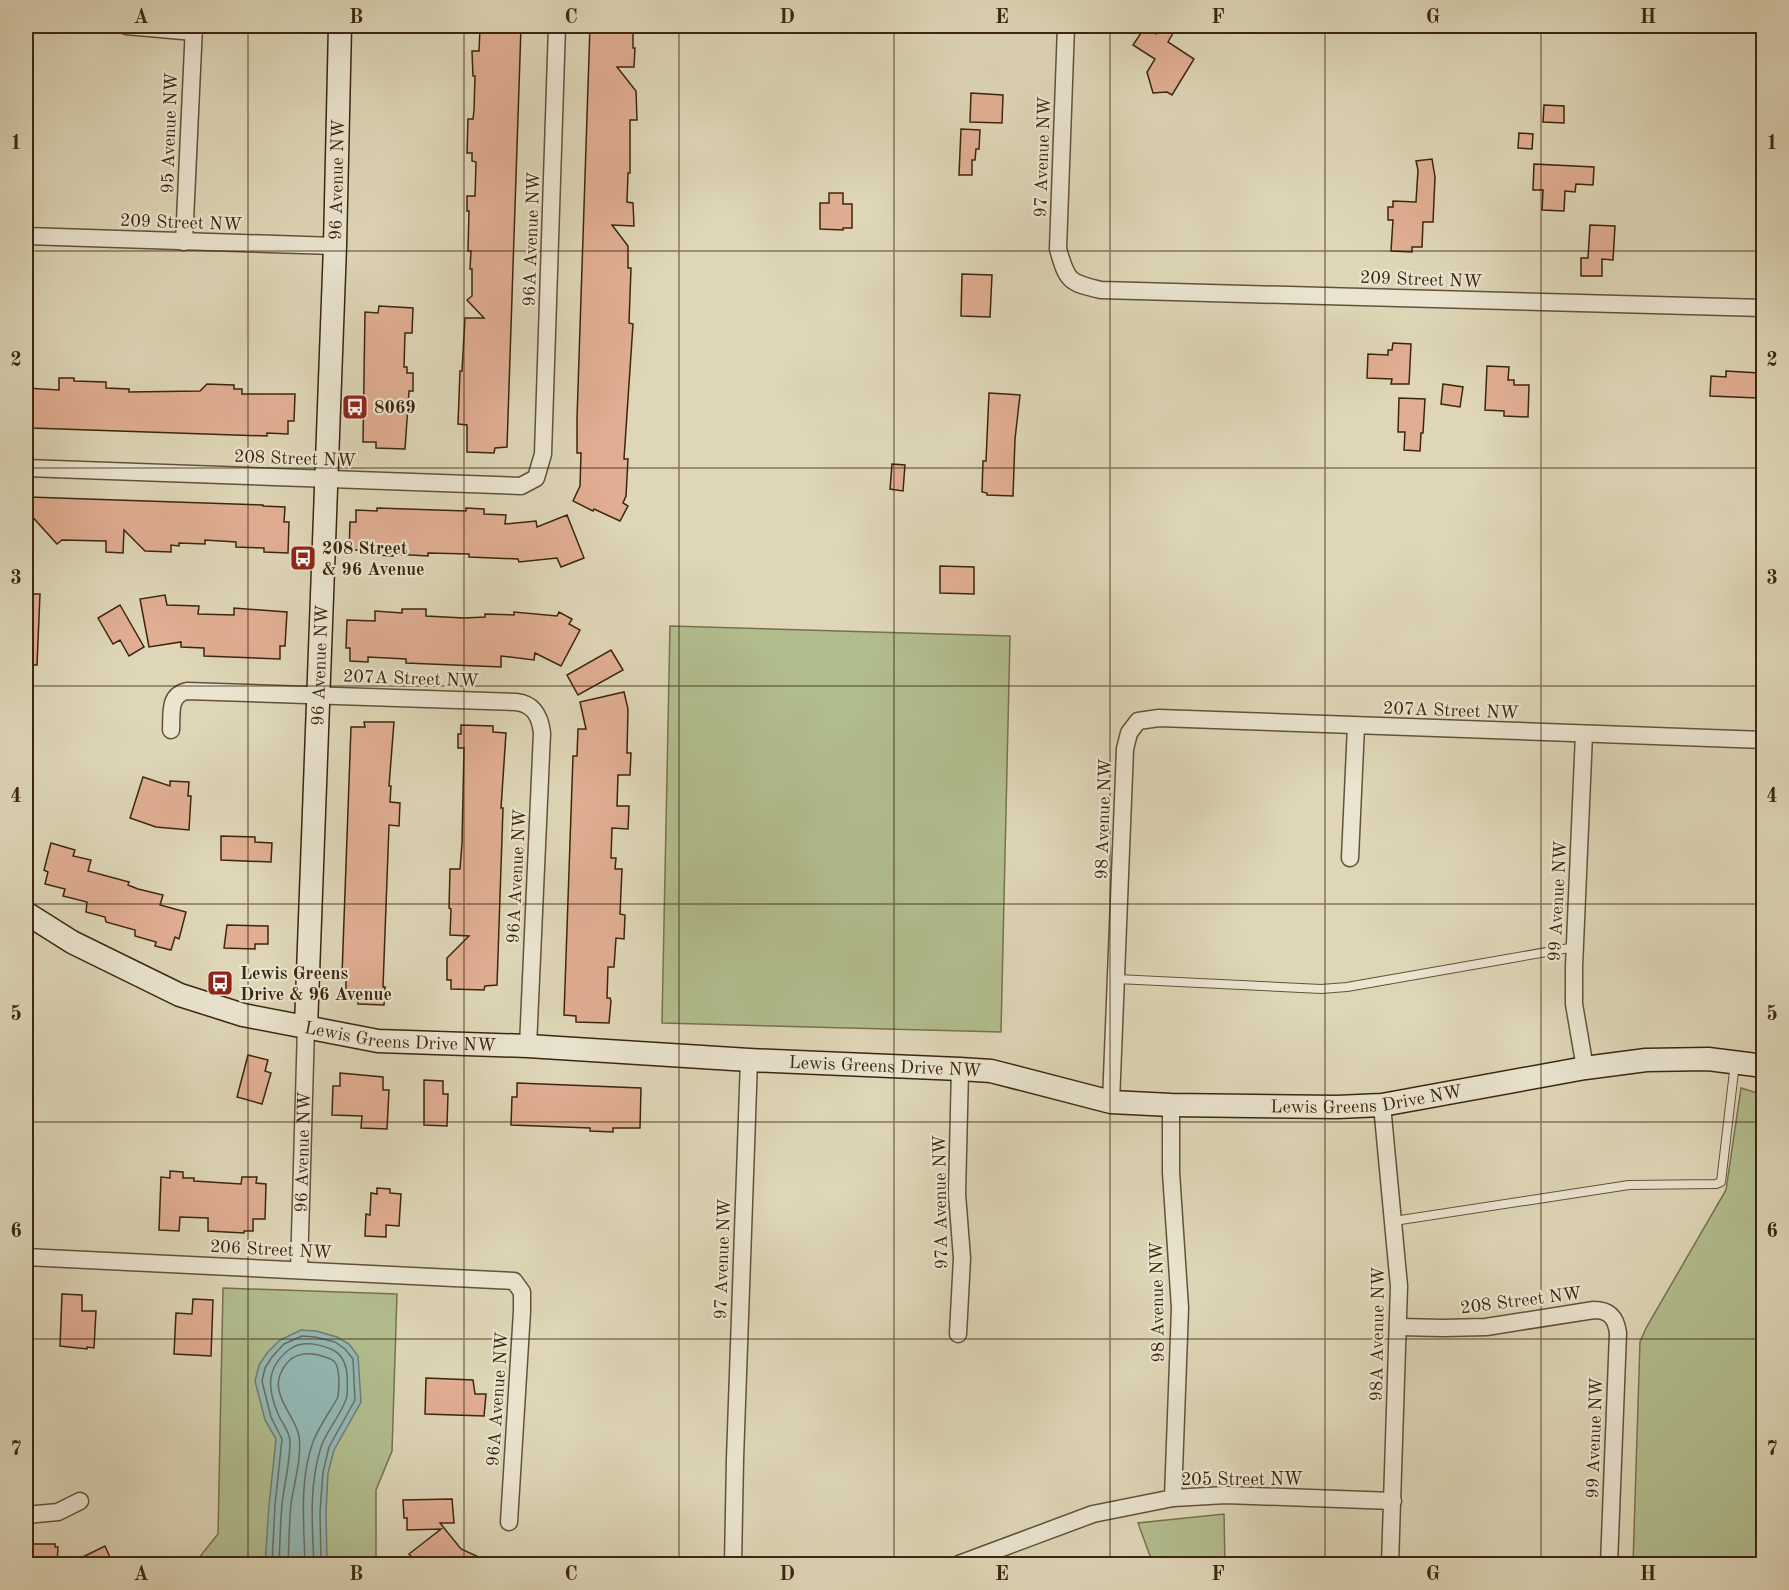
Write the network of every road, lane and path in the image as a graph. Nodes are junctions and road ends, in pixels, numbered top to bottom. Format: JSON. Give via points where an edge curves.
{"nodes":[{"id":1,"x":126,"y":26,"type":"edge"},
{"id":2,"x":340,"y":26,"type":"edge"},
{"id":3,"x":557,"y":26,"type":"edge"},
{"id":4,"x":1066,"y":26,"type":"edge"},
{"id":5,"x":194,"y":29,"type":"edge"},
{"id":6,"x":26,"y":237,"type":"edge"},
{"id":7,"x":184,"y":242,"type":"junction"},
{"id":8,"x":335,"y":246,"type":"junction"},
{"id":9,"x":1077,"y":284,"type":"joint"},
{"id":10,"x":1764,"y":308,"type":"edge"},
{"id":11,"x":543,"y":454,"type":"joint"},
{"id":12,"x":26,"y":468,"type":"edge"},
{"id":13,"x":327,"y":479,"type":"junction"},
{"id":14,"x":319,"y":695,"type":"junction"},
{"id":15,"x":534,"y":710,"type":"joint"},
{"id":16,"x":1138,"y":721,"type":"joint"},
{"id":17,"x":1356,"y":726,"type":"junction"},
{"id":18,"x":171,"y":730,"type":"dead end"},
{"id":19,"x":1584,"y":734,"type":"junction"},
{"id":20,"x":1764,"y":740,"type":"edge"},
{"id":21,"x":1350,"y":858,"type":"dead end"},
{"id":22,"x":26,"y":913,"type":"edge"},
{"id":23,"x":1575,"y":947,"type":"junction"},
{"id":24,"x":1117,"y":980,"type":"junction"},
{"id":25,"x":306,"y":1027,"type":"junction"},
{"id":26,"x":528,"y":1046,"type":"junction"},
{"id":27,"x":749,"y":1060,"type":"junction"},
{"id":28,"x":1735,"y":1062,"type":"junction"},
{"id":29,"x":1764,"y":1066,"type":"edge"},
{"id":30,"x":960,"y":1068,"type":"junction"},
{"id":31,"x":1585,"y":1068,"type":"junction"},
{"id":32,"x":1111,"y":1102,"type":"junction"},
{"id":33,"x":1171,"y":1105,"type":"junction"},
{"id":34,"x":1382,"y":1105,"type":"junction"},
{"id":35,"x":1394,"y":1221,"type":"junction"},
{"id":36,"x":26,"y":1257,"type":"edge"},
{"id":37,"x":299,"y":1270,"type":"junction"},
{"id":38,"x":514,"y":1281,"type":"joint"},
{"id":39,"x":1611,"y":1314,"type":"joint"},
{"id":40,"x":1399,"y":1327,"type":"junction"},
{"id":41,"x":958,"y":1334,"type":"dead end"},
{"id":42,"x":1173,"y":1498,"type":"junction"},
{"id":43,"x":80,"y":1501,"type":"dead end"},
{"id":44,"x":1393,"y":1501,"type":"junction"},
{"id":45,"x":26,"y":1515,"type":"edge"},
{"id":46,"x":509,"y":1522,"type":"dead end"},
{"id":47,"x":734,"y":1564,"type":"edge"},
{"id":48,"x":959,"y":1564,"type":"edge"},
{"id":49,"x":1390,"y":1564,"type":"edge"},
{"id":50,"x":1609,"y":1564,"type":"edge"}],
"edges":[{"from":1,"to":5,"type":"street"},
{"from":2,"to":8,"type":"street","name":"96 Avenue NW"},
{"from":3,"to":11,"type":"street","name":"96A Avenue NW"},
{"from":4,"to":9,"type":"street","name":"97 Avenue NW","via":[[1058,249],[1063,267]]},
{"from":5,"to":7,"type":"street","name":"95 Avenue NW"},
{"from":6,"to":7,"type":"street","name":"209 Street NW"},
{"from":7,"to":8,"type":"street","name":"209 Street NW"},
{"from":8,"to":13,"type":"street","name":"96 Avenue NW"},
{"from":9,"to":10,"type":"street","name":"209 Street NW","via":[[1101,290]]},
{"from":11,"to":13,"type":"street","name":"208 Street NW","via":[[536,478],[521,486]]},
{"from":12,"to":13,"type":"street","name":"208 Street NW"},
{"from":13,"to":14,"type":"street","name":"96 Avenue NW"},
{"from":14,"to":15,"type":"street","name":"207A Street NW","via":[[516,702]]},
{"from":14,"to":18,"type":"street","name":"207A Street NW","via":[[180,692],[173,700]]},
{"from":14,"to":25,"type":"street","name":"96 Avenue NW"},
{"from":15,"to":26,"type":"street","name":"96A Avenue NW","via":[[540,718],[542,734]]},
{"from":16,"to":17,"type":"street","name":"207A Street NW","via":[[1159,718]]},
{"from":16,"to":24,"type":"street","name":"98 Avenue NW","via":[[1129,733],[1125,749]]},
{"from":17,"to":19,"type":"street","name":"207A Street NW"},
{"from":17,"to":21,"type":"street"},
{"from":19,"to":20,"type":"street","name":"207A Street NW"},
{"from":19,"to":23,"type":"street","name":"99 Avenue NW"},
{"from":22,"to":25,"type":"street","name":"Lewis Greens Drive NW","via":[[72,942],[180,995],[243,1015]]},
{"from":23,"to":24,"type":"lane","via":[[1321,989]]},
{"from":23,"to":31,"type":"street","name":"99 Avenue NW","via":[[1574,1004]]},
{"from":24,"to":32,"type":"street","name":"98 Avenue NW"},
{"from":25,"to":26,"type":"street","name":"Lewis Greens Drive NW","via":[[378,1041]]},
{"from":25,"to":37,"type":"street","name":"96 Avenue NW"},
{"from":26,"to":27,"type":"street","name":"Lewis Greens Drive NW"},
{"from":27,"to":30,"type":"street","name":"Lewis Greens Drive NW"},
{"from":27,"to":47,"type":"street","name":"97 Avenue NW"},
{"from":28,"to":29,"type":"street","name":"Lewis Greens Drive NW"},
{"from":28,"to":31,"type":"street","name":"Lewis Greens Drive NW","via":[[1646,1060]]},
{"from":28,"to":35,"type":"lane","via":[[1722,1177],[1716,1184],[1629,1185]]},
{"from":30,"to":32,"type":"street","name":"Lewis Greens Drive NW","via":[[992,1071]]},
{"from":30,"to":41,"type":"street","name":"97A Avenue NW","via":[[957,1194],[962,1258]]},
{"from":31,"to":34,"type":"street","name":"Lewis Greens Drive NW"},
{"from":32,"to":33,"type":"street","name":"Lewis Greens Drive NW"},
{"from":33,"to":34,"type":"street","name":"Lewis Greens Drive NW"},
{"from":33,"to":42,"type":"street","name":"98 Avenue NW","via":[[1180,1308]]},
{"from":34,"to":35,"type":"street","name":"98A Avenue NW"},
{"from":35,"to":40,"type":"street","name":"98A Avenue NW"},
{"from":36,"to":37,"type":"street","name":"206 Street NW"},
{"from":37,"to":38,"type":"street","name":"206 Street NW"},
{"from":38,"to":46,"type":"street","name":"96A Avenue NW","via":[[522,1292],[522,1311]]},
{"from":39,"to":40,"type":"street","name":"208 Street NW","via":[[1594,1310],[1486,1327]]},
{"from":39,"to":50,"type":"street","name":"99 Avenue NW","via":[[1618,1333]]},
{"from":40,"to":44,"type":"street","name":"98A Avenue NW"},
{"from":42,"to":44,"type":"street","name":"205 Street NW","via":[[1226,1495]]},
{"from":42,"to":48,"type":"street","name":"205 Street NW","via":[[1093,1514]]},
{"from":43,"to":45,"type":"street","via":[[58,1512]]},
{"from":44,"to":49,"type":"street","name":"98A Avenue NW"}]}
